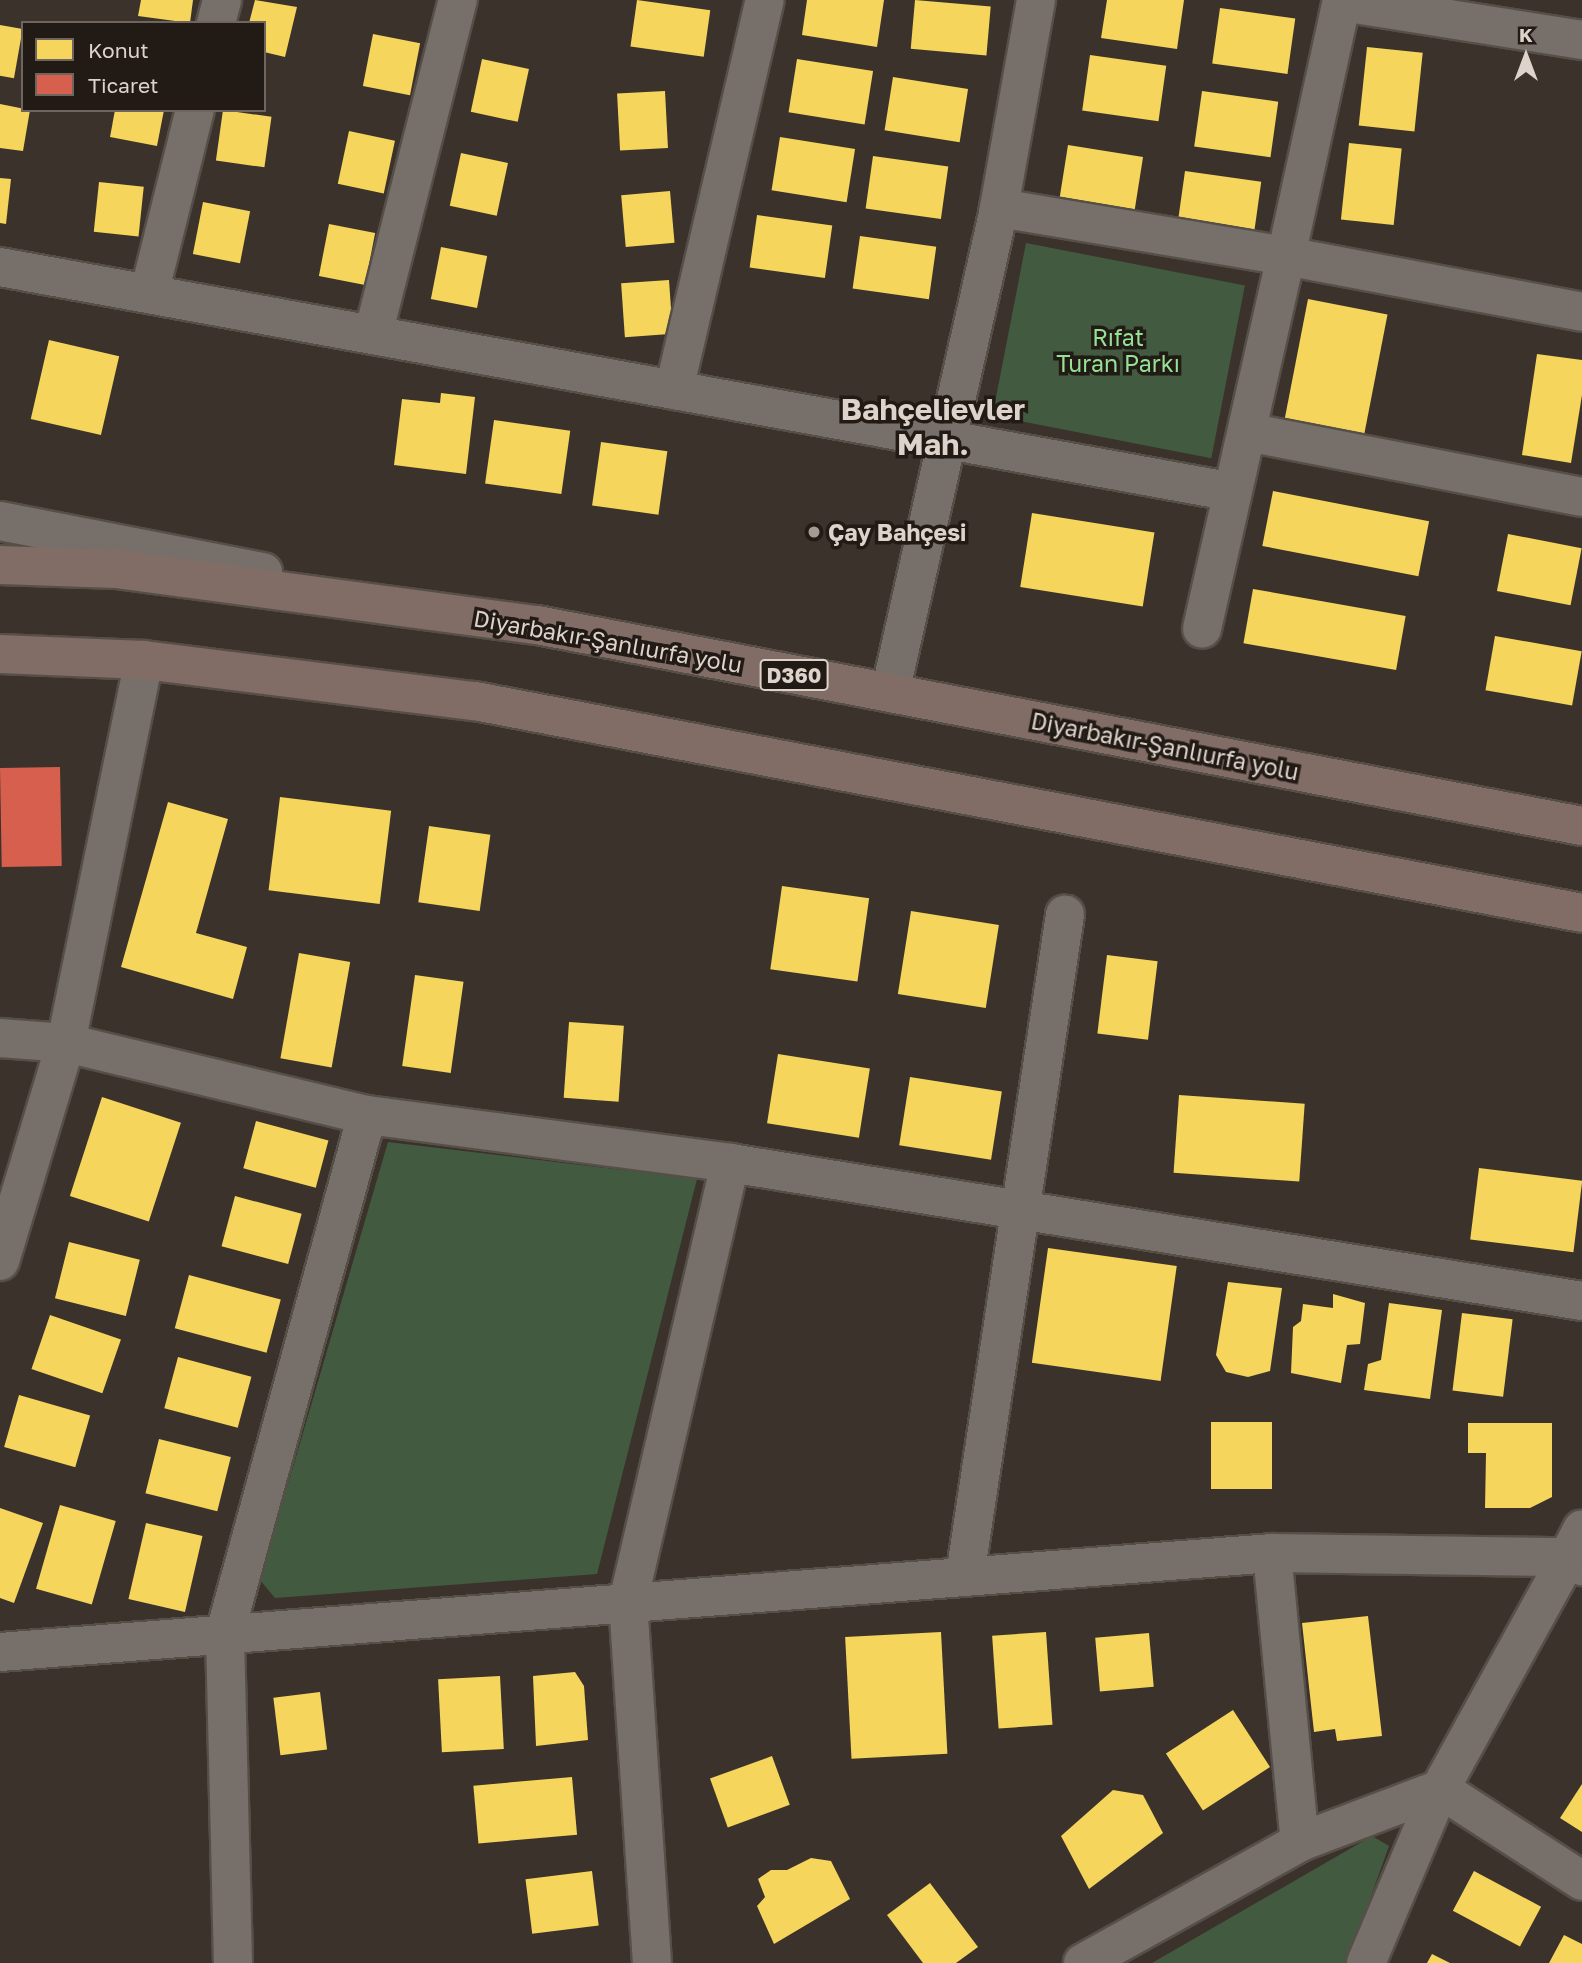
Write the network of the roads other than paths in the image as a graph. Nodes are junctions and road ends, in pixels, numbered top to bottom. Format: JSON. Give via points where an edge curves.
{"nodes":[{"id":1,"x":222,"y":0,"type":"edge"},
{"id":2,"x":458,"y":0,"type":"edge"},
{"id":3,"x":765,"y":0,"type":"edge"},
{"id":4,"x":1036,"y":0,"type":"edge"},
{"id":5,"x":1342,"y":1,"type":"edge"},
{"id":6,"x":217,"y":21,"type":"edge"},
{"id":7,"x":1582,"y":40,"type":"edge"},
{"id":8,"x":194,"y":112,"type":"edge"},
{"id":9,"x":999,"y":208,"type":"junction"},
{"id":10,"x":1286,"y":256,"type":"junction"},
{"id":11,"x":0,"y":267,"type":"edge"},
{"id":12,"x":149,"y":294,"type":"junction"},
{"id":13,"x":1582,"y":312,"type":"edge"},
{"id":14,"x":373,"y":335,"type":"junction"},
{"id":15,"x":674,"y":390,"type":"junction"},
{"id":16,"x":1247,"y":432,"type":"junction"},
{"id":17,"x":945,"y":439,"type":"junction"},
{"id":18,"x":1233,"y":492,"type":"junction"},
{"id":19,"x":1582,"y":497,"type":"edge"},
{"id":20,"x":0,"y":521,"type":"edge"},
{"id":21,"x":0,"y":565,"type":"edge"},
{"id":22,"x":537,"y":625,"type":"junction"},
{"id":23,"x":1202,"y":629,"type":"dead end"},
{"id":24,"x":0,"y":654,"type":"edge"},
{"id":25,"x":145,"y":660,"type":"junction"},
{"id":26,"x":890,"y":693,"type":"junction"},
{"id":27,"x":1582,"y":826,"type":"edge"},
{"id":28,"x":1582,"y":913,"type":"edge"},
{"id":29,"x":1065,"y":915,"type":"dead end"},
{"id":30,"x":0,"y":1038,"type":"edge"},
{"id":31,"x":66,"y":1043,"type":"junction"},
{"id":32,"x":367,"y":1115,"type":"junction"},
{"id":33,"x":730,"y":1163,"type":"junction"},
{"id":34,"x":1020,"y":1214,"type":"junction"},
{"id":35,"x":0,"y":1261,"type":"edge"},
{"id":36,"x":1582,"y":1301,"type":"edge"},
{"id":37,"x":1577,"y":1551,"type":"edge"},
{"id":38,"x":1272,"y":1553,"type":"junction"},
{"id":39,"x":965,"y":1576,"type":"junction"},
{"id":40,"x":628,"y":1602,"type":"junction"},
{"id":41,"x":225,"y":1633,"type":"junction"},
{"id":42,"x":0,"y":1651,"type":"edge"},
{"id":43,"x":1440,"y":1789,"type":"junction"},
{"id":44,"x":1300,"y":1842,"type":"junction"},
{"id":45,"x":1582,"y":1881,"type":"edge"},
{"id":46,"x":1089,"y":1961,"type":"edge"},
{"id":47,"x":233,"y":1963,"type":"edge"},
{"id":48,"x":652,"y":1963,"type":"edge"},
{"id":49,"x":1366,"y":1963,"type":"edge"}],
"edges":[{"from":1,"to":6,"type":"street"},
{"from":2,"to":14,"type":"street"},
{"from":3,"to":15,"type":"street"},
{"from":4,"to":9,"type":"street"},
{"from":5,"to":7,"type":"street"},
{"from":5,"to":10,"type":"street"},
{"from":8,"to":12,"type":"street"},
{"from":9,"to":10,"type":"street"},
{"from":9,"to":17,"type":"street"},
{"from":10,"to":13,"type":"street"},
{"from":10,"to":16,"type":"street"},
{"from":11,"to":12,"type":"street"},
{"from":12,"to":14,"type":"street"},
{"from":14,"to":15,"type":"street"},
{"from":15,"to":17,"type":"street"},
{"from":16,"to":18,"type":"street"},
{"from":16,"to":19,"type":"street"},
{"from":17,"to":18,"type":"street"},
{"from":17,"to":26,"type":"street"},
{"from":18,"to":23,"type":"street"},
{"from":20,"to":22,"type":"street"},
{"from":21,"to":22,"type":"highway","name":"Diyarbakır-Şanlıurfa yolu","number":"D360","via":[[116,569]]},
{"from":22,"to":26,"type":"highway","name":"Diyarbakır-Şanlıurfa yolu","number":"D360"},
{"from":24,"to":25,"type":"highway"},
{"from":25,"to":28,"type":"highway","via":[[475,701]]},
{"from":25,"to":31,"type":"street"},
{"from":26,"to":27,"type":"highway","name":"Diyarbakır-Şanlıurfa yolu","number":"D360"},
{"from":29,"to":34,"type":"street"},
{"from":30,"to":31,"type":"street"},
{"from":31,"to":32,"type":"street"},
{"from":31,"to":35,"type":"street"},
{"from":32,"to":33,"type":"street"},
{"from":32,"to":41,"type":"street"},
{"from":33,"to":34,"type":"street"},
{"from":33,"to":40,"type":"street"},
{"from":34,"to":36,"type":"street"},
{"from":34,"to":39,"type":"street"},
{"from":37,"to":38,"type":"street"},
{"from":37,"to":43,"type":"street"},
{"from":38,"to":39,"type":"street"},
{"from":38,"to":44,"type":"street"},
{"from":39,"to":40,"type":"street"},
{"from":40,"to":41,"type":"street"},
{"from":40,"to":48,"type":"street"},
{"from":41,"to":42,"type":"street"},
{"from":41,"to":47,"type":"street"},
{"from":43,"to":44,"type":"street"},
{"from":43,"to":45,"type":"street"},
{"from":43,"to":49,"type":"street"},
{"from":44,"to":46,"type":"street"}]}
